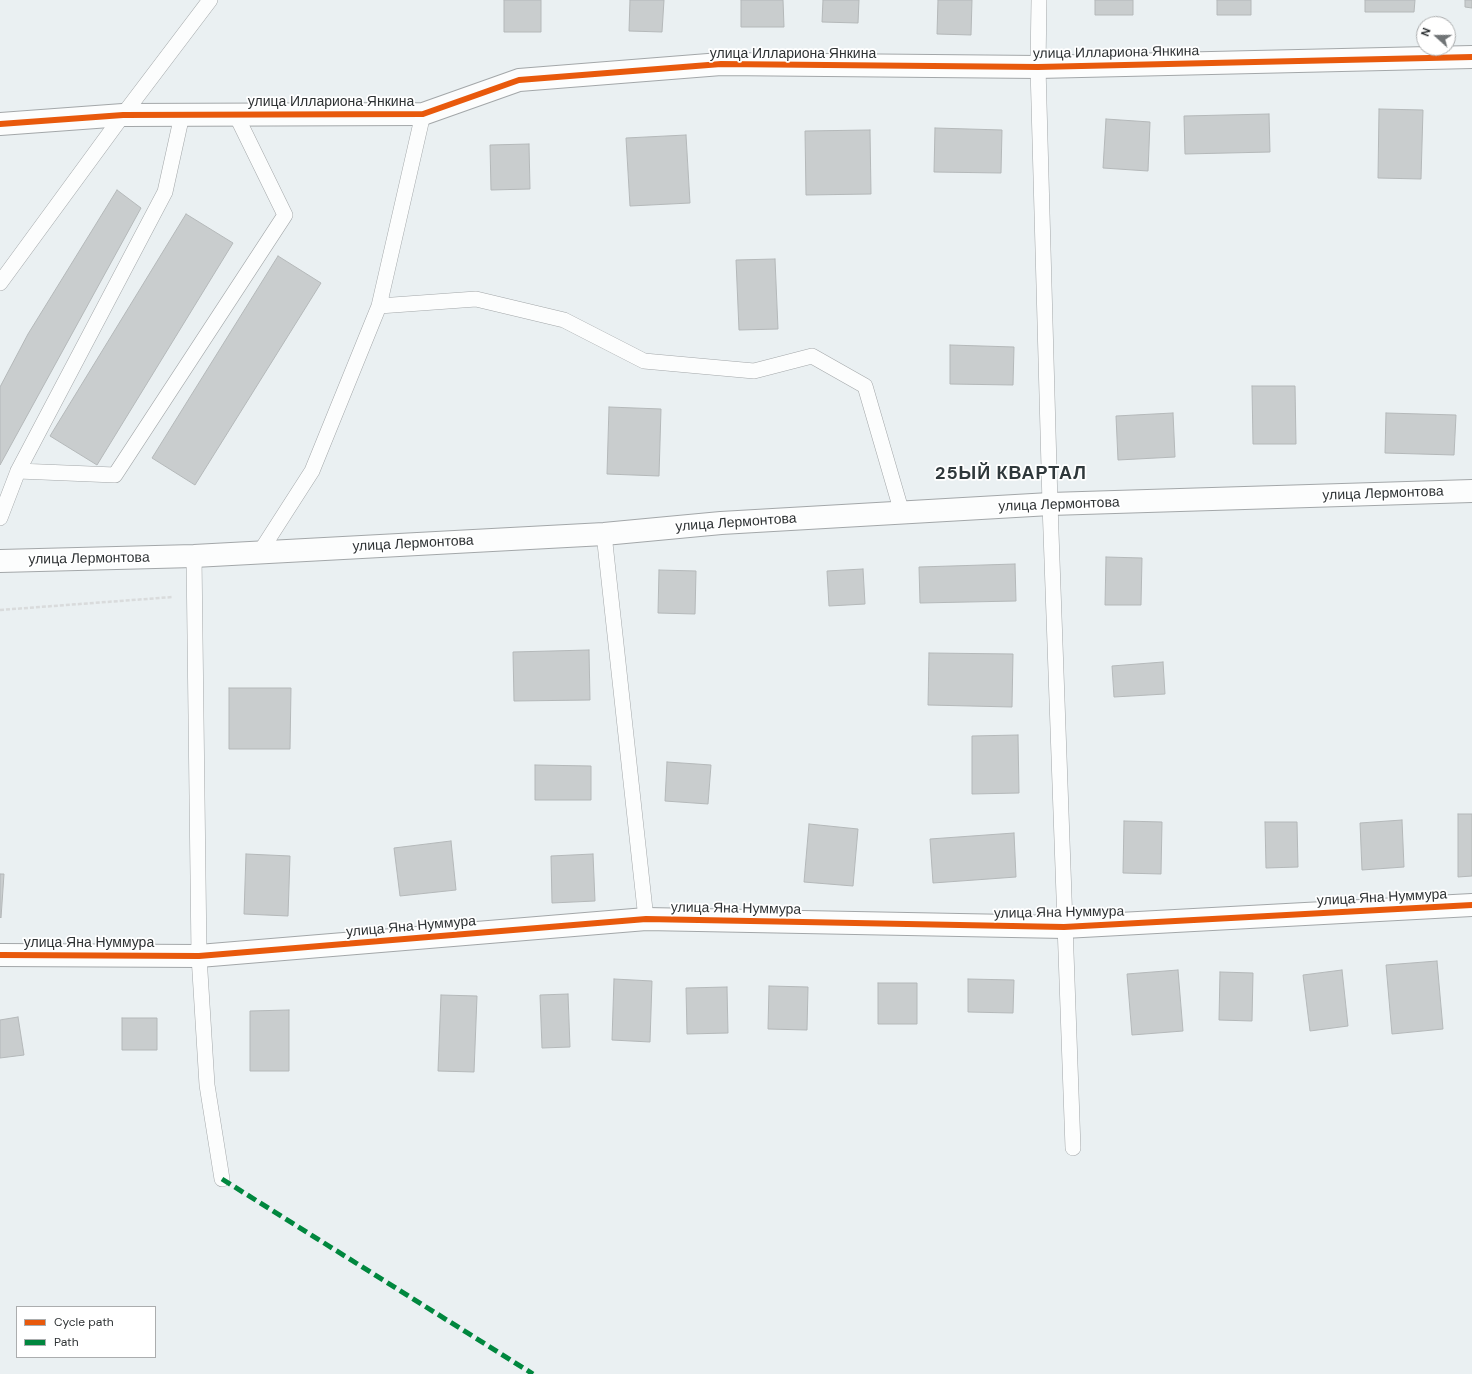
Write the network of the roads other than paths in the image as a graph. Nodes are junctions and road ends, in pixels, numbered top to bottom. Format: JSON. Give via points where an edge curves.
{"nodes":[{"id":1,"x":210,"y":0,"type":"edge"},
{"id":2,"x":1039,"y":0,"type":"edge"},
{"id":3,"x":1472,"y":57,"type":"edge"},
{"id":4,"x":1038,"y":67,"type":"junction"},
{"id":5,"x":423,"y":114,"type":"junction"},
{"id":6,"x":123,"y":115,"type":"junction"},
{"id":7,"x":182,"y":115,"type":"junction"},
{"id":8,"x":236,"y":115,"type":"junction"},
{"id":9,"x":0,"y":124,"type":"edge"},
{"id":10,"x":0,"y":283,"type":"edge"},
{"id":11,"x":379,"y":306,"type":"junction"},
{"id":12,"x":18,"y":471,"type":"junction"},
{"id":13,"x":1472,"y":491,"type":"edge"},
{"id":14,"x":1050,"y":504,"type":"junction"},
{"id":15,"x":902,"y":513,"type":"junction"},
{"id":16,"x":0,"y":518,"type":"edge"},
{"id":17,"x":604,"y":534,"type":"junction"},
{"id":18,"x":260,"y":552,"type":"junction"},
{"id":19,"x":194,"y":556,"type":"junction"},
{"id":20,"x":0,"y":561,"type":"edge"},
{"id":21,"x":1472,"y":905,"type":"edge"},
{"id":22,"x":646,"y":919,"type":"junction"},
{"id":23,"x":1064,"y":927,"type":"junction"},
{"id":24,"x":0,"y":955,"type":"edge"},
{"id":25,"x":199,"y":956,"type":"junction"},
{"id":26,"x":1073,"y":1148,"type":"dead end"},
{"id":27,"x":222,"y":1179,"type":"dead end"}],
"edges":[{"from":1,"to":6,"type":"lane"},
{"from":2,"to":4,"type":"lane"},
{"from":3,"to":4,"type":"street","name":"улица Иллариона Янкина"},
{"from":4,"to":5,"type":"street","name":"улица Иллариона Янкина","via":[[721,64],[519,80]]},
{"from":4,"to":14,"type":"lane"},
{"from":5,"to":8,"type":"street","name":"улица Иллариона Янкина"},
{"from":5,"to":11,"type":"lane"},
{"from":6,"to":7,"type":"street","name":"улица Иллариона Янкина"},
{"from":6,"to":9,"type":"street","name":"улица Иллариона Янкина"},
{"from":6,"to":10,"type":"lane"},
{"from":7,"to":8,"type":"street","name":"улица Иллариона Янкина"},
{"from":7,"to":12,"type":"lane","via":[[165,192]]},
{"from":8,"to":12,"type":"lane","via":[[285,215],[115,475]]},
{"from":11,"to":15,"type":"lane","via":[[476,299],[564,320],[644,361],[754,371],[812,356],[865,386]]},
{"from":11,"to":18,"type":"lane","via":[[312,471]]},
{"from":12,"to":16,"type":"lane"},
{"from":13,"to":14,"type":"street","name":"улица Лермонтова"},
{"from":14,"to":15,"type":"street","name":"улица Лермонтова"},
{"from":14,"to":23,"type":"lane"},
{"from":15,"to":17,"type":"street","name":"улица Лермонтова","via":[[722,523]]},
{"from":17,"to":18,"type":"street","name":"улица Лермонтова"},
{"from":17,"to":22,"type":"lane"},
{"from":18,"to":19,"type":"street","name":"улица Лермонтова"},
{"from":19,"to":20,"type":"street","name":"улица Лермонтова"},
{"from":19,"to":25,"type":"lane"},
{"from":21,"to":23,"type":"street","name":"улица Яна Нуммура"},
{"from":22,"to":23,"type":"street","name":"улица Яна Нуммура"},
{"from":22,"to":25,"type":"street","name":"улица Яна Нуммура"},
{"from":23,"to":26,"type":"lane"},
{"from":24,"to":25,"type":"street","name":"улица Яна Нуммура"},
{"from":25,"to":27,"type":"lane","via":[[207,1085]]}]}
